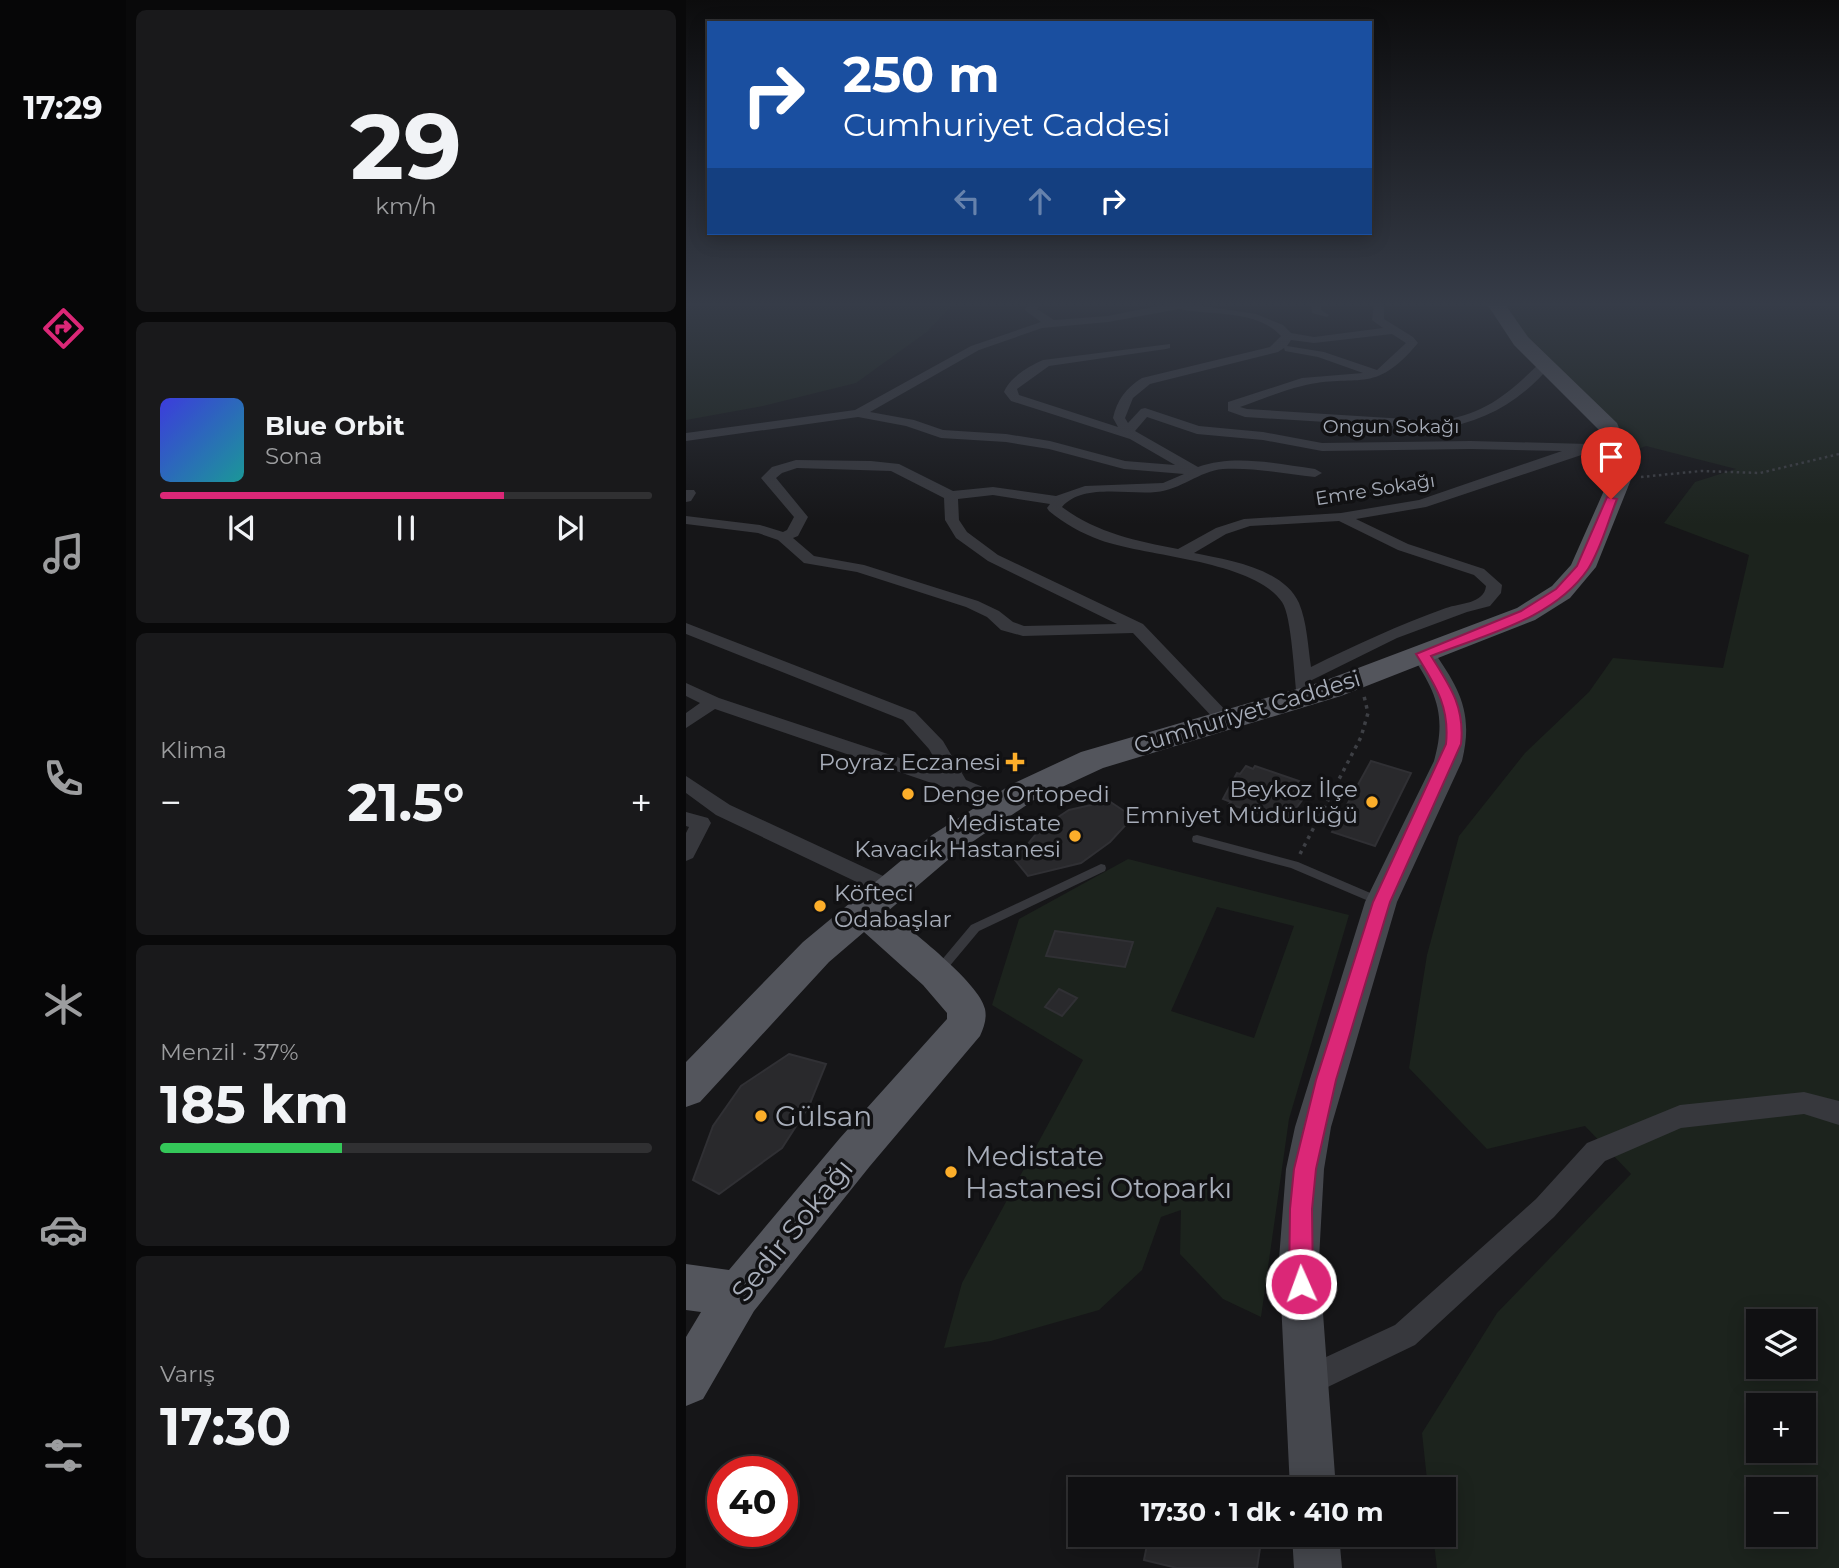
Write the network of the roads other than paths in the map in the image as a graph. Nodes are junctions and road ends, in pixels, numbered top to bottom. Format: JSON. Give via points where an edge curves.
{"nodes":[{"id":1,"x":922,"y":377,"type":"edge"},
{"id":2,"x":1024,"y":377,"type":"edge"},
{"id":3,"x":1164,"y":377,"type":"edge"},
{"id":4,"x":1347,"y":377,"type":"edge"},
{"id":5,"x":1531,"y":377,"type":"edge"},
{"id":6,"x":1560,"y":377,"type":"edge"},
{"id":7,"x":858,"y":413,"type":"junction"},
{"id":8,"x":1130,"y":434,"type":"junction"},
{"id":9,"x":686,"y":437,"type":"edge"},
{"id":10,"x":1616,"y":441,"type":"junction"},
{"id":11,"x":1586,"y":448,"type":"junction"},
{"id":12,"x":799,"y":455,"type":"dead end"},
{"id":13,"x":1195,"y":471,"type":"junction"},
{"id":14,"x":1315,"y":473,"type":"dead end"},
{"id":15,"x":768,"y":478,"type":"junction"},
{"id":16,"x":951,"y":496,"type":"junction"},
{"id":17,"x":1058,"y":500,"type":"junction"},
{"id":18,"x":1341,"y":517,"type":"junction"},
{"id":19,"x":686,"y":520,"type":"edge"},
{"id":20,"x":783,"y":537,"type":"junction"},
{"id":21,"x":1181,"y":554,"type":"junction"},
{"id":22,"x":686,"y":628,"type":"edge"},
{"id":23,"x":1137,"y":628,"type":"junction"},
{"id":24,"x":1423,"y":654,"type":"junction"},
{"id":25,"x":1304,"y":688,"type":"junction"},
{"id":26,"x":686,"y":690,"type":"edge"},
{"id":27,"x":713,"y":702,"type":"junction"},
{"id":28,"x":1224,"y":719,"type":"junction"},
{"id":29,"x":686,"y":722,"type":"edge"},
{"id":30,"x":686,"y":783,"type":"edge"},
{"id":31,"x":959,"y":785,"type":"junction"},
{"id":32,"x":1005,"y":804,"type":"junction"},
{"id":33,"x":723,"y":810,"type":"junction"},
{"id":34,"x":694,"y":821,"type":"edge"},
{"id":35,"x":1197,"y":839,"type":"dead end"},
{"id":36,"x":686,"y":853,"type":"edge"},
{"id":37,"x":1101,"y":868,"type":"dead end"},
{"id":38,"x":877,"y":900,"type":"junction"},
{"id":39,"x":1381,"y":902,"type":"junction"},
{"id":40,"x":936,"y":974,"type":"junction"},
{"id":41,"x":686,"y":1089,"type":"edge"},
{"id":42,"x":1839,"y":1112,"type":"edge"},
{"id":43,"x":686,"y":1287,"type":"edge"},
{"id":44,"x":738,"y":1294,"type":"junction"},
{"id":45,"x":686,"y":1382,"type":"edge"},
{"id":46,"x":1307,"y":1382,"type":"junction"},
{"id":47,"x":1312,"y":1477,"type":"edge"},
{"id":48,"x":1317,"y":1547,"type":"edge"},
{"id":49,"x":1318,"y":1568,"type":"edge"}],
"edges":[{"from":1,"to":7,"type":"street"},
{"from":2,"to":8,"type":"street","via":[[1011,388],[1015,398]]},
{"from":3,"to":8,"type":"street","via":[[1133,388],[1123,402],[1119,418]]},
{"from":4,"to":5,"type":"street","via":[[1302,382],[1231,408],[1329,420],[1457,424],[1501,406]]},
{"from":6,"to":10,"type":"main road"},
{"from":7,"to":9,"type":"street"},
{"from":7,"to":13,"type":"street","via":[[941,434],[1006,438],[1132,466]]},
{"from":8,"to":11,"type":"street","name":"Ongun Sokağı","via":[[1145,412],[1197,430],[1322,447]]},
{"from":8,"to":13,"type":"street"},
{"from":10,"to":11,"type":"street","name":"Emre Sokağı"},
{"from":10,"to":24,"type":"main road","name":"Cumhuriyet Caddesi","via":[[1621,477],[1583,567],[1561,592],[1526,614]]},
{"from":11,"to":18,"type":"street","name":"Emre Sokağı","via":[[1421,504]]},
{"from":12,"to":15,"type":"street","via":[[770,463]]},
{"from":13,"to":14,"type":"street","via":[[1225,465]]},
{"from":13,"to":17,"type":"street","via":[[1169,487],[1105,488]]},
{"from":15,"to":16,"type":"street","via":[[796,464],[894,467]]},
{"from":15,"to":20,"type":"street","via":[[801,517],[793,533]]},
{"from":16,"to":17,"type":"street","via":[[993,491]]},
{"from":16,"to":23,"type":"street","via":[[952,520],[961,535],[993,558]]},
{"from":17,"to":21,"type":"street","via":[[1055,508],[1060,514],[1085,530]]},
{"from":18,"to":21,"type":"street","name":"Emre Sokağı","via":[[1249,522],[1221,531]]},
{"from":18,"to":25,"type":"street","via":[[1403,547],[1479,572],[1494,585],[1493,593],[1484,603],[1391,634]]},
{"from":19,"to":20,"type":"street","via":[[760,529]]},
{"from":20,"to":23,"type":"street","via":[[809,560],[859,568],[972,604],[1023,631]]},
{"from":21,"to":25,"type":"street","via":[[1251,574],[1278,587],[1291,603]]},
{"from":22,"to":31,"type":"street","via":[[909,716],[936,745]]},
{"from":23,"to":28,"type":"street"},
{"from":24,"to":25,"type":"main road","name":"Cumhuriyet Caddesi","via":[[1352,681]]},
{"from":24,"to":39,"type":"street","via":[[1448,693],[1454,744]]},
{"from":25,"to":28,"type":"main road","name":"Cumhuriyet Caddesi"},
{"from":26,"to":27,"type":"street"},
{"from":27,"to":29,"type":"street"},
{"from":27,"to":31,"type":"street"},
{"from":28,"to":32,"type":"main road","name":"Cumhuriyet Caddesi","via":[[1092,760]]},
{"from":30,"to":33,"type":"street"},
{"from":31,"to":32,"type":"street"},
{"from":32,"to":38,"type":"main road","name":"Cumhuriyet Caddesi","via":[[944,844]]},
{"from":33,"to":34,"type":"street"},
{"from":33,"to":38,"type":"street"},
{"from":34,"to":36,"type":"street"},
{"from":35,"to":39,"type":"lane","via":[[1294,865]]},
{"from":37,"to":40,"type":"lane","via":[[975,928]]},
{"from":38,"to":40,"type":"main road"},
{"from":38,"to":41,"type":"main road","name":"Cumhuriyet Caddesi","via":[[816,952]]},
{"from":39,"to":46,"type":"street","via":[[1326,1080],[1305,1169],[1299,1259]]},
{"from":40,"to":44,"type":"main road","name":"Sedir Sokağı","via":[[966,1008],[966,1024]]},
{"from":42,"to":46,"type":"street","via":[[1804,1103],[1680,1117],[1596,1152],[1545,1208],[1405,1335]]},
{"from":43,"to":44,"type":"main road"},
{"from":44,"to":45,"type":"main road","name":"Sedir Sokağı"},
{"from":46,"to":47,"type":"street"},
{"from":48,"to":49,"type":"street"}]}
